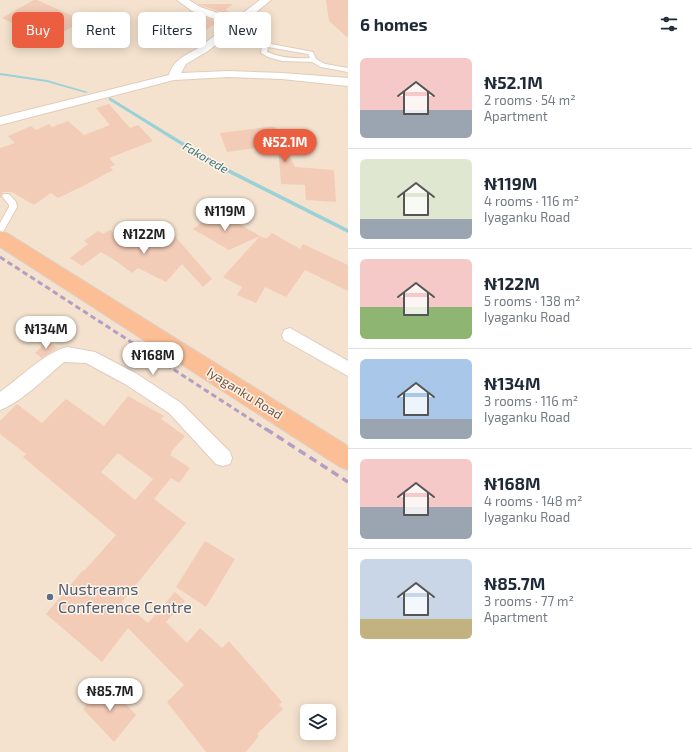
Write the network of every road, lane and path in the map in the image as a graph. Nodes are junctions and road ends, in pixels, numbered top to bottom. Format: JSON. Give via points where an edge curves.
{"nodes":[{"id":1,"x":182,"y":0,"type":"edge"},
{"id":2,"x":266,"y":0,"type":"edge"},
{"id":3,"x":250,"y":12,"type":"edge"},
{"id":4,"x":214,"y":15,"type":"edge"},
{"id":5,"x":271,"y":46,"type":"edge"},
{"id":6,"x":215,"y":48,"type":"edge"},
{"id":7,"x":265,"y":48,"type":"edge"},
{"id":8,"x":313,"y":60,"type":"junction"},
{"id":9,"x":206,"y":62,"type":"junction"},
{"id":10,"x":348,"y":70,"type":"edge"},
{"id":11,"x":174,"y":77,"type":"junction"},
{"id":12,"x":348,"y":82,"type":"edge"},
{"id":13,"x":0,"y":120,"type":"edge"},
{"id":14,"x":6,"y":196,"type":"dead end"},
{"id":15,"x":0,"y":230,"type":"edge"},
{"id":16,"x":0,"y":238,"type":"edge"},
{"id":17,"x":290,"y":334,"type":"dead end"},
{"id":18,"x":348,"y":369,"type":"edge"},
{"id":19,"x":0,"y":402,"type":"edge"},
{"id":20,"x":223,"y":458,"type":"dead end"},
{"id":21,"x":348,"y":459,"type":"edge"}],
"edges":[{"from":1,"to":4,"type":"street","via":[[196,9]]},
{"from":2,"to":3,"type":"street"},
{"from":5,"to":8,"type":"lane","via":[[311,53]]},
{"from":6,"to":9,"type":"street"},
{"from":7,"to":8,"type":"lane","via":[[264,53],[273,57],[286,60]]},
{"from":8,"to":10,"type":"lane","via":[[323,66]]},
{"from":9,"to":11,"type":"street"},
{"from":9,"to":11,"type":"street","via":[[192,54],[182,62]]},
{"from":9,"to":12,"type":"street","via":[[282,76]]},
{"from":11,"to":13,"type":"street"},
{"from":14,"to":15,"type":"lane","via":[[13,207]]},
{"from":16,"to":21,"type":"highway","name":"Iyaganku Road"},
{"from":17,"to":18,"type":"street"},
{"from":19,"to":20,"type":"street","via":[[59,356],[67,354],[89,357],[131,379],[175,408]]}]}
